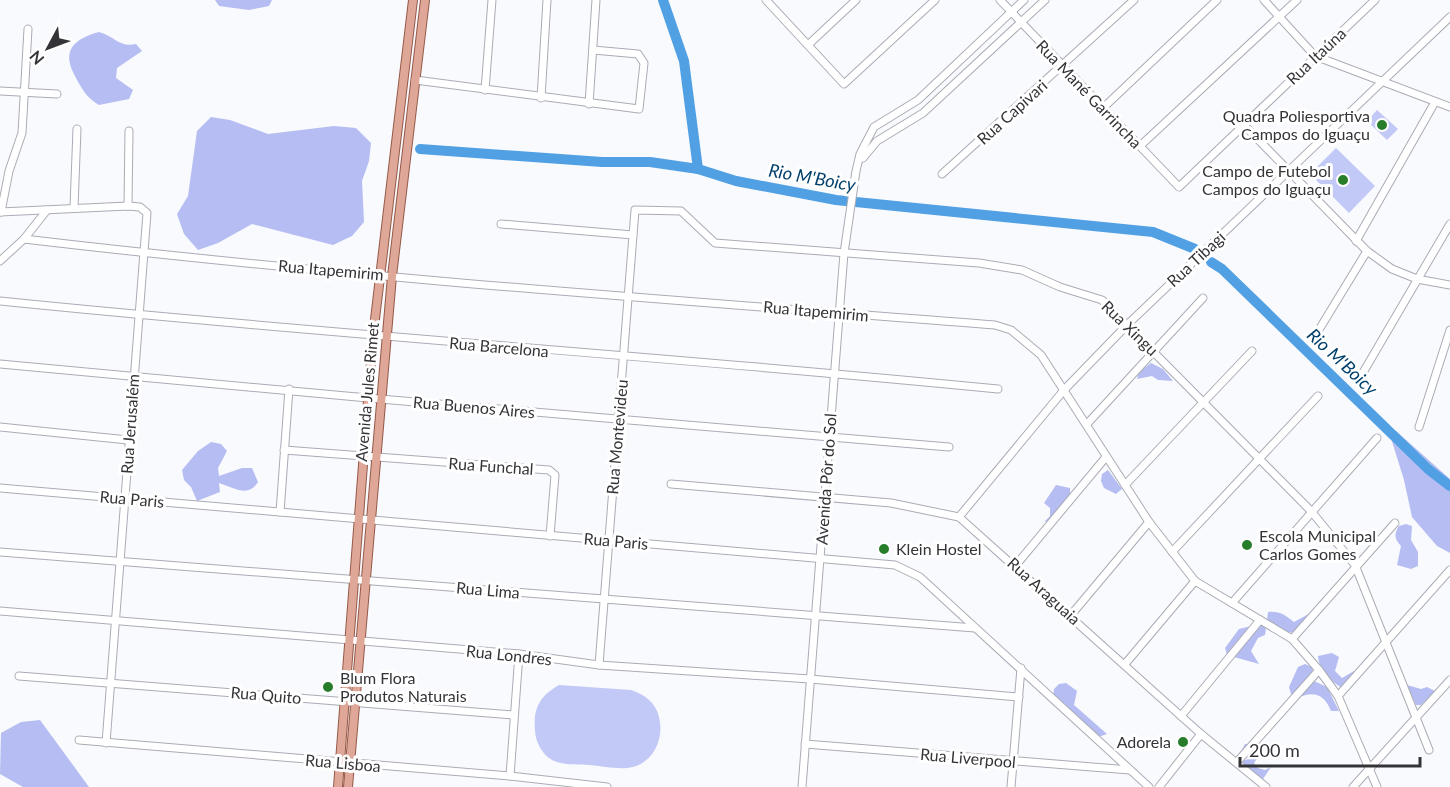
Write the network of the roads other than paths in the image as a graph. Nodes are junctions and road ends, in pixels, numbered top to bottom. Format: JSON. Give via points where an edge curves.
{"nodes":[{"id":1,"x":413,"y":0,"type":"edge"},
{"id":2,"x":425,"y":0,"type":"edge"},
{"id":3,"x":492,"y":0,"type":"edge"},
{"id":4,"x":547,"y":0,"type":"edge"},
{"id":5,"x":596,"y":0,"type":"edge"},
{"id":6,"x":856,"y":0,"type":"edge"},
{"id":7,"x":935,"y":0,"type":"edge"},
{"id":8,"x":1000,"y":0,"type":"edge"},
{"id":9,"x":1024,"y":0,"type":"edge"},
{"id":10,"x":1045,"y":0,"type":"edge"},
{"id":11,"x":1134,"y":0,"type":"edge"},
{"id":12,"x":1217,"y":0,"type":"edge"},
{"id":13,"x":1264,"y":0,"type":"edge"},
{"id":14,"x":1297,"y":0,"type":"edge"},
{"id":15,"x":1375,"y":0,"type":"edge"},
{"id":16,"x":771,"y":2,"type":"edge"},
{"id":17,"x":1011,"y":12,"type":"junction"},
{"id":18,"x":1279,"y":17,"type":"junction"},
{"id":19,"x":1449,"y":18,"type":"edge"},
{"id":20,"x":1021,"y":22,"type":"junction"},
{"id":21,"x":28,"y":29,"type":"dead end"},
{"id":22,"x":808,"y":45,"type":"junction"},
{"id":23,"x":593,"y":50,"type":"junction"},
{"id":24,"x":1315,"y":56,"type":"junction"},
{"id":25,"x":1062,"y":67,"type":"junction"},
{"id":26,"x":415,"y":80,"type":"junction"},
{"id":27,"x":1382,"y":82,"type":"junction"},
{"id":28,"x":0,"y":90,"type":"edge"},
{"id":29,"x":485,"y":90,"type":"junction"},
{"id":30,"x":26,"y":92,"type":"junction"},
{"id":31,"x":57,"y":94,"type":"dead end"},
{"id":32,"x":541,"y":98,"type":"junction"},
{"id":33,"x":1435,"y":102,"type":"junction"},
{"id":34,"x":589,"y":104,"type":"junction"},
{"id":35,"x":1450,"y":107,"type":"edge"},
{"id":36,"x":1103,"y":108,"type":"junction"},
{"id":37,"x":903,"y":111,"type":"junction"},
{"id":38,"x":910,"y":123,"type":"junction"},
{"id":39,"x":1243,"y":124,"type":"junction"},
{"id":40,"x":874,"y":127,"type":"junction"},
{"id":41,"x":77,"y":129,"type":"dead end"},
{"id":42,"x":129,"y":131,"type":"dead end"},
{"id":43,"x":886,"y":136,"type":"junction"},
{"id":44,"x":1140,"y":146,"type":"junction"},
{"id":45,"x":856,"y":171,"type":"junction"},
{"id":46,"x":1289,"y":171,"type":"junction"},
{"id":47,"x":942,"y":174,"type":"dead end"},
{"id":48,"x":1179,"y":187,"type":"joint"},
{"id":49,"x":128,"y":206,"type":"junction"},
{"id":50,"x":74,"y":207,"type":"junction"},
{"id":51,"x":47,"y":210,"type":"junction"},
{"id":52,"x":635,"y":210,"type":"joint"},
{"id":53,"x":0,"y":212,"type":"edge"},
{"id":54,"x":501,"y":224,"type":"dead end"},
{"id":55,"x":1450,"y":224,"type":"edge"},
{"id":56,"x":633,"y":235,"type":"junction"},
{"id":57,"x":24,"y":239,"type":"junction"},
{"id":58,"x":1356,"y":241,"type":"junction"},
{"id":59,"x":1367,"y":251,"type":"junction"},
{"id":60,"x":143,"y":253,"type":"junction"},
{"id":61,"x":844,"y":253,"type":"junction"},
{"id":62,"x":0,"y":261,"type":"edge"},
{"id":63,"x":379,"y":275,"type":"junction"},
{"id":64,"x":392,"y":276,"type":"junction"},
{"id":65,"x":1417,"y":279,"type":"junction"},
{"id":66,"x":1450,"y":285,"type":"edge"},
{"id":67,"x":628,"y":296,"type":"junction"},
{"id":68,"x":1203,"y":298,"type":"dead end"},
{"id":69,"x":0,"y":300,"type":"edge"},
{"id":70,"x":839,"y":313,"type":"junction"},
{"id":71,"x":138,"y":315,"type":"junction"},
{"id":72,"x":1128,"y":324,"type":"junction"},
{"id":73,"x":1450,"y":330,"type":"edge"},
{"id":74,"x":1317,"y":333,"type":"dead end"},
{"id":75,"x":373,"y":336,"type":"junction"},
{"id":76,"x":387,"y":337,"type":"junction"},
{"id":77,"x":1252,"y":351,"type":"dead end"},
{"id":78,"x":1155,"y":352,"type":"junction"},
{"id":79,"x":624,"y":357,"type":"junction"},
{"id":80,"x":0,"y":364,"type":"edge"},
{"id":81,"x":834,"y":373,"type":"junction"},
{"id":82,"x":134,"y":376,"type":"junction"},
{"id":83,"x":1360,"y":376,"type":"dead end"},
{"id":84,"x":289,"y":389,"type":"junction"},
{"id":85,"x":998,"y":389,"type":"dead end"},
{"id":86,"x":1064,"y":390,"type":"junction"},
{"id":87,"x":1318,"y":396,"type":"dead end"},
{"id":88,"x":369,"y":398,"type":"junction"},
{"id":89,"x":382,"y":399,"type":"junction"},
{"id":90,"x":1204,"y":400,"type":"junction"},
{"id":91,"x":618,"y":419,"type":"junction"},
{"id":92,"x":1087,"y":424,"type":"junction"},
{"id":93,"x":0,"y":427,"type":"edge"},
{"id":94,"x":1419,"y":427,"type":"dead end"},
{"id":95,"x":830,"y":437,"type":"junction"},
{"id":96,"x":1377,"y":438,"type":"dead end"},
{"id":97,"x":128,"y":440,"type":"junction"},
{"id":98,"x":949,"y":447,"type":"dead end"},
{"id":99,"x":284,"y":450,"type":"junction"},
{"id":100,"x":364,"y":457,"type":"junction"},
{"id":101,"x":1106,"y":457,"type":"junction"},
{"id":102,"x":1260,"y":457,"type":"junction"},
{"id":103,"x":377,"y":458,"type":"junction"},
{"id":104,"x":671,"y":484,"type":"dead end"},
{"id":105,"x":1125,"y":485,"type":"junction"},
{"id":106,"x":0,"y":488,"type":"edge"},
{"id":107,"x":825,"y":497,"type":"junction"},
{"id":108,"x":124,"y":499,"type":"junction"},
{"id":109,"x":1311,"y":511,"type":"junction"},
{"id":110,"x":280,"y":512,"type":"junction"},
{"id":111,"x":959,"y":517,"type":"junction"},
{"id":112,"x":359,"y":518,"type":"junction"},
{"id":113,"x":372,"y":519,"type":"junction"},
{"id":114,"x":1149,"y":522,"type":"junction"},
{"id":115,"x":1395,"y":523,"type":"dead end"},
{"id":116,"x":550,"y":536,"type":"junction"},
{"id":117,"x":608,"y":540,"type":"junction"},
{"id":118,"x":0,"y":552,"type":"edge"},
{"id":119,"x":1172,"y":552,"type":"junction"},
{"id":120,"x":820,"y":559,"type":"junction"},
{"id":121,"x":119,"y":560,"type":"junction"},
{"id":122,"x":1016,"y":565,"type":"junction"},
{"id":123,"x":1355,"y":565,"type":"junction"},
{"id":124,"x":1450,"y":570,"type":"edge"},
{"id":125,"x":355,"y":578,"type":"junction"},
{"id":126,"x":366,"y":579,"type":"junction"},
{"id":127,"x":1195,"y":581,"type":"junction"},
{"id":128,"x":604,"y":601,"type":"junction"},
{"id":129,"x":1232,"y":603,"type":"junction"},
{"id":130,"x":0,"y":611,"type":"edge"},
{"id":131,"x":1071,"y":615,"type":"junction"},
{"id":132,"x":814,"y":617,"type":"junction"},
{"id":133,"x":1260,"y":620,"type":"junction"},
{"id":134,"x":114,"y":622,"type":"junction"},
{"id":135,"x":976,"y":628,"type":"junction"},
{"id":136,"x":1292,"y":639,"type":"junction"},
{"id":137,"x":350,"y":641,"type":"junction"},
{"id":138,"x":1386,"y":641,"type":"junction"},
{"id":139,"x":361,"y":642,"type":"junction"},
{"id":140,"x":519,"y":654,"type":"junction"},
{"id":141,"x":1125,"y":664,"type":"junction"},
{"id":142,"x":599,"y":665,"type":"junction"},
{"id":143,"x":1021,"y":668,"type":"junction"},
{"id":144,"x":1319,"y":670,"type":"junction"},
{"id":145,"x":19,"y":676,"type":"dead end"},
{"id":146,"x":810,"y":679,"type":"junction"},
{"id":147,"x":1450,"y":680,"type":"edge"},
{"id":148,"x":110,"y":683,"type":"junction"},
{"id":149,"x":1338,"y":696,"type":"junction"},
{"id":150,"x":1019,"y":697,"type":"junction"},
{"id":151,"x":346,"y":702,"type":"junction"},
{"id":152,"x":356,"y":702,"type":"junction"},
{"id":153,"x":513,"y":715,"type":"junction"},
{"id":154,"x":1416,"y":715,"type":"junction"},
{"id":155,"x":1181,"y":716,"type":"junction"},
{"id":156,"x":1201,"y":734,"type":"junction"},
{"id":157,"x":79,"y":740,"type":"dead end"},
{"id":158,"x":106,"y":742,"type":"junction"},
{"id":159,"x":806,"y":744,"type":"junction"},
{"id":160,"x":1429,"y":750,"type":"dead end"},
{"id":161,"x":1013,"y":761,"type":"junction"},
{"id":162,"x":1237,"y":762,"type":"junction"},
{"id":163,"x":340,"y":764,"type":"junction"},
{"id":164,"x":350,"y":764,"type":"junction"},
{"id":165,"x":1370,"y":768,"type":"junction"},
{"id":166,"x":1130,"y":770,"type":"junction"},
{"id":167,"x":510,"y":776,"type":"junction"},
{"id":168,"x":338,"y":787,"type":"edge"},
{"id":169,"x":348,"y":787,"type":"edge"},
{"id":170,"x":607,"y":787,"type":"edge"},
{"id":171,"x":802,"y":787,"type":"edge"},
{"id":172,"x":1011,"y":787,"type":"edge"},
{"id":173,"x":1149,"y":787,"type":"edge"},
{"id":174,"x":1159,"y":787,"type":"edge"},
{"id":175,"x":1266,"y":787,"type":"edge"},
{"id":176,"x":1353,"y":787,"type":"edge"},
{"id":177,"x":1377,"y":787,"type":"edge"}],
"edges":[{"from":1,"to":63,"type":"main road","name":"Avenida Jules Rimet"},
{"from":2,"to":26,"type":"main road","name":"Avenida Jules Rimet"},
{"from":3,"to":29,"type":"street"},
{"from":4,"to":32,"type":"street"},
{"from":5,"to":23,"type":"street"},
{"from":6,"to":22,"type":"street"},
{"from":7,"to":22,"type":"street","via":[[844,84]]},
{"from":8,"to":17,"type":"street","name":"Rua Mané Garrincha"},
{"from":9,"to":17,"type":"street"},
{"from":10,"to":20,"type":"street","name":"Avenida Pôr do Sol"},
{"from":11,"to":25,"type":"street","name":"Rua Capivari"},
{"from":12,"to":36,"type":"street"},
{"from":13,"to":18,"type":"street"},
{"from":14,"to":18,"type":"street"},
{"from":15,"to":24,"type":"street","name":"Rua Itaúna"},
{"from":16,"to":22,"type":"street"},
{"from":17,"to":20,"type":"street","name":"Rua Mané Garrincha"},
{"from":17,"to":37,"type":"street"},
{"from":18,"to":24,"type":"street"},
{"from":18,"to":44,"type":"street"},
{"from":19,"to":27,"type":"street","name":"Rua Tibagi"},
{"from":20,"to":25,"type":"street","name":"Rua Mané Garrincha"},
{"from":20,"to":38,"type":"street","name":"Avenida Pôr do Sol"},
{"from":21,"to":30,"type":"street"},
{"from":23,"to":34,"type":"street"},
{"from":23,"to":34,"type":"street","via":[[638,54],[644,63],[639,109]]},
{"from":24,"to":27,"type":"street"},
{"from":24,"to":39,"type":"street","name":"Rua Itaúna"},
{"from":25,"to":36,"type":"street","name":"Rua Mané Garrincha"},
{"from":25,"to":47,"type":"street","name":"Rua Capivari"},
{"from":26,"to":29,"type":"street"},
{"from":26,"to":64,"type":"main road","name":"Avenida Jules Rimet"},
{"from":27,"to":33,"type":"street"},
{"from":27,"to":46,"type":"street","name":"Rua Tibagi"},
{"from":28,"to":30,"type":"street"},
{"from":29,"to":32,"type":"street"},
{"from":30,"to":31,"type":"street"},
{"from":30,"to":53,"type":"street","via":[[22,133]]},
{"from":32,"to":34,"type":"street"},
{"from":33,"to":35,"type":"street"},
{"from":33,"to":58,"type":"street"},
{"from":36,"to":44,"type":"street","name":"Rua Mané Garrincha"},
{"from":37,"to":38,"type":"street"},
{"from":37,"to":40,"type":"street"},
{"from":38,"to":43,"type":"street","name":"Avenida Pôr do Sol"},
{"from":39,"to":46,"type":"street"},
{"from":39,"to":48,"type":"street","name":"Rua Itaúna"},
{"from":40,"to":43,"type":"street"},
{"from":40,"to":45,"type":"street","name":"Avenida Pôr do Sol"},
{"from":41,"to":50,"type":"street"},
{"from":42,"to":49,"type":"street"},
{"from":43,"to":45,"type":"street","name":"Avenida Pôr do Sol","via":[[865,153]]},
{"from":44,"to":48,"type":"street","name":"Rua Mané Garrincha"},
{"from":45,"to":61,"type":"street","name":"Avenida Pôr do Sol"},
{"from":46,"to":58,"type":"street"},
{"from":46,"to":72,"type":"street","name":"Rua Tibagi"},
{"from":49,"to":50,"type":"street"},
{"from":49,"to":60,"type":"street","name":"Rua Jerusalém","via":[[140,207],[147,213]]},
{"from":50,"to":51,"type":"street"},
{"from":51,"to":53,"type":"street"},
{"from":51,"to":57,"type":"street"},
{"from":52,"to":56,"type":"street","name":"Rua Montevideu"},
{"from":52,"to":61,"type":"street","name":"Rua Xingu","via":[[681,211],[715,243]]},
{"from":54,"to":56,"type":"street"},
{"from":55,"to":65,"type":"street"},
{"from":56,"to":67,"type":"street","name":"Rua Montevideu"},
{"from":57,"to":60,"type":"street","name":"Rua Itapemirim"},
{"from":57,"to":62,"type":"street"},
{"from":58,"to":59,"type":"street"},
{"from":59,"to":65,"type":"street","via":[[1392,269]]},
{"from":59,"to":74,"type":"street"},
{"from":60,"to":63,"type":"street","name":"Rua Itapemirim"},
{"from":60,"to":71,"type":"street","name":"Rua Jerusalém"},
{"from":61,"to":70,"type":"street","name":"Avenida Pôr do Sol"},
{"from":61,"to":72,"type":"street","name":"Rua Xingu","via":[[1022,270],[1060,287],[1095,296]]},
{"from":63,"to":64,"type":"street","name":"Rua Itapemirim"},
{"from":63,"to":75,"type":"main road","name":"Avenida Jules Rimet"},
{"from":64,"to":67,"type":"street","name":"Rua Itapemirim"},
{"from":64,"to":76,"type":"main road","name":"Avenida Jules Rimet"},
{"from":65,"to":66,"type":"street"},
{"from":65,"to":83,"type":"street"},
{"from":67,"to":70,"type":"street","name":"Rua Itapemirim"},
{"from":67,"to":79,"type":"street","name":"Rua Montevideu"},
{"from":68,"to":78,"type":"street"},
{"from":69,"to":71,"type":"street","name":"Rua Barcelona"},
{"from":70,"to":81,"type":"street","name":"Avenida Pôr do Sol"},
{"from":70,"to":86,"type":"street","name":"Rua Itapemirim","via":[[995,325],[1011,330],[1041,355]]},
{"from":71,"to":75,"type":"street","name":"Rua Barcelona"},
{"from":71,"to":82,"type":"street","name":"Rua Jerusalém"},
{"from":72,"to":78,"type":"street","name":"Rua Xingu"},
{"from":72,"to":86,"type":"street","name":"Rua Tibagi"},
{"from":73,"to":94,"type":"street"},
{"from":75,"to":76,"type":"street","name":"Rua Barcelona"},
{"from":75,"to":88,"type":"main road","name":"Avenida Jules Rimet"},
{"from":76,"to":79,"type":"street","name":"Rua Barcelona"},
{"from":76,"to":89,"type":"main road","name":"Avenida Jules Rimet"},
{"from":77,"to":90,"type":"street"},
{"from":78,"to":90,"type":"street","name":"Rua Xingu"},
{"from":78,"to":92,"type":"street"},
{"from":79,"to":81,"type":"street","name":"Rua Barcelona"},
{"from":79,"to":91,"type":"street","name":"Rua Montevideu"},
{"from":80,"to":82,"type":"street","name":"Rua Buenos Aires"},
{"from":81,"to":85,"type":"street","name":"Rua Barcelona"},
{"from":81,"to":95,"type":"street","name":"Avenida Pôr do Sol"},
{"from":82,"to":84,"type":"street","name":"Rua Buenos Aires"},
{"from":82,"to":97,"type":"street","name":"Rua Jerusalém"},
{"from":84,"to":88,"type":"street","name":"Rua Buenos Aires"},
{"from":84,"to":99,"type":"street"},
{"from":86,"to":92,"type":"street","name":"Rua Itapemirim"},
{"from":86,"to":111,"type":"street","name":"Rua Tibagi"},
{"from":87,"to":102,"type":"street"},
{"from":88,"to":89,"type":"street","name":"Rua Buenos Aires"},
{"from":88,"to":100,"type":"main road","name":"Avenida Jules Rimet"},
{"from":89,"to":91,"type":"street","name":"Rua Buenos Aires"},
{"from":89,"to":103,"type":"main road","name":"Avenida Jules Rimet"},
{"from":90,"to":102,"type":"street","name":"Rua Xingu"},
{"from":90,"to":105,"type":"street"},
{"from":91,"to":95,"type":"street","name":"Rua Buenos Aires"},
{"from":91,"to":117,"type":"street","name":"Rua Montevideu"},
{"from":92,"to":101,"type":"street","name":"Rua Itapemirim"},
{"from":93,"to":97,"type":"street"},
{"from":95,"to":98,"type":"street","name":"Rua Buenos Aires"},
{"from":95,"to":107,"type":"street","name":"Avenida Pôr do Sol"},
{"from":96,"to":109,"type":"street"},
{"from":97,"to":108,"type":"street","name":"Rua Jerusalém"},
{"from":99,"to":100,"type":"street","name":"Rua Funchal"},
{"from":99,"to":110,"type":"street"},
{"from":100,"to":103,"type":"street","name":"Rua Funchal"},
{"from":100,"to":112,"type":"main road","name":"Avenida Jules Rimet"},
{"from":101,"to":105,"type":"street","name":"Rua Itapemirim"},
{"from":101,"to":122,"type":"street"},
{"from":102,"to":109,"type":"street","name":"Rua Xingu"},
{"from":102,"to":119,"type":"street"},
{"from":103,"to":113,"type":"main road","name":"Avenida Jules Rimet"},
{"from":103,"to":116,"type":"street","name":"Rua Funchal","via":[[549,470],[555,475]]},
{"from":104,"to":107,"type":"street","name":"Rua Araguaia"},
{"from":105,"to":114,"type":"street","name":"Rua Itapemirim"},
{"from":106,"to":108,"type":"street","name":"Rua Paris"},
{"from":107,"to":111,"type":"street","name":"Rua Araguaia","via":[[891,503]]},
{"from":107,"to":120,"type":"street","name":"Avenida Pôr do Sol"},
{"from":108,"to":110,"type":"street","name":"Rua Paris"},
{"from":108,"to":121,"type":"street","name":"Rua Jerusalém"},
{"from":109,"to":123,"type":"street","name":"Rua Xingu"},
{"from":109,"to":129,"type":"street"},
{"from":110,"to":112,"type":"street","name":"Rua Paris"},
{"from":111,"to":122,"type":"street","name":"Rua Araguaia"},
{"from":112,"to":113,"type":"street","name":"Rua Paris"},
{"from":112,"to":125,"type":"main road","name":"Avenida Jules Rimet"},
{"from":113,"to":116,"type":"street","name":"Rua Paris"},
{"from":113,"to":126,"type":"main road","name":"Avenida Jules Rimet"},
{"from":114,"to":119,"type":"street","name":"Rua Itapemirim"},
{"from":114,"to":131,"type":"street"},
{"from":115,"to":123,"type":"street"},
{"from":116,"to":117,"type":"street","name":"Rua Paris"},
{"from":117,"to":120,"type":"street","name":"Rua Paris"},
{"from":117,"to":128,"type":"street","name":"Rua Montevideu"},
{"from":118,"to":121,"type":"street","name":"Rua Lima"},
{"from":119,"to":127,"type":"street","name":"Rua Itapemirim"},
{"from":120,"to":132,"type":"street","name":"Avenida Pôr do Sol"},
{"from":120,"to":135,"type":"street","name":"Rua Paris","via":[[908,569]]},
{"from":121,"to":125,"type":"street","name":"Rua Lima"},
{"from":121,"to":134,"type":"street","name":"Rua Jerusalém"},
{"from":122,"to":131,"type":"street","name":"Rua Araguaia"},
{"from":123,"to":136,"type":"street"},
{"from":123,"to":138,"type":"street","name":"Rua Xingu"},
{"from":124,"to":138,"type":"street"},
{"from":125,"to":126,"type":"street","name":"Rua Lima"},
{"from":125,"to":137,"type":"main road","name":"Avenida Jules Rimet"},
{"from":126,"to":128,"type":"street","name":"Rua Lima"},
{"from":126,"to":139,"type":"main road","name":"Avenida Jules Rimet"},
{"from":127,"to":129,"type":"street","name":"Rua Itapemirim"},
{"from":127,"to":141,"type":"street"},
{"from":128,"to":132,"type":"street","name":"Rua Lima"},
{"from":128,"to":142,"type":"street","name":"Rua Montevideu"},
{"from":129,"to":133,"type":"street","name":"Rua Itapemirim"},
{"from":130,"to":134,"type":"street","name":"Rua Londres"},
{"from":131,"to":141,"type":"street","name":"Rua Araguaia"},
{"from":132,"to":135,"type":"street","name":"Rua Lima"},
{"from":132,"to":146,"type":"street","name":"Avenida Pôr do Sol"},
{"from":133,"to":136,"type":"street","name":"Rua Itapemirim"},
{"from":133,"to":155,"type":"street"},
{"from":134,"to":137,"type":"street","name":"Rua Londres"},
{"from":134,"to":148,"type":"street","name":"Rua Jerusalém"},
{"from":135,"to":143,"type":"street","name":"Rua Paris"},
{"from":136,"to":144,"type":"street","name":"Rua Itapemirim"},
{"from":137,"to":139,"type":"street","name":"Rua Londres"},
{"from":137,"to":151,"type":"main road","name":"Avenida Jules Rimet"},
{"from":138,"to":149,"type":"street"},
{"from":138,"to":154,"type":"street","name":"Rua Xingu"},
{"from":139,"to":140,"type":"street","name":"Rua Londres"},
{"from":139,"to":152,"type":"main road","name":"Avenida Jules Rimet"},
{"from":140,"to":142,"type":"street","name":"Rua Londres"},
{"from":140,"to":153,"type":"street"},
{"from":141,"to":155,"type":"street","name":"Rua Araguaia"},
{"from":142,"to":146,"type":"street","name":"Rua Londres"},
{"from":143,"to":150,"type":"street"},
{"from":143,"to":166,"type":"street","name":"Rua Paris"},
{"from":144,"to":149,"type":"street","name":"Rua Itapemirim"},
{"from":144,"to":162,"type":"street"},
{"from":145,"to":148,"type":"street","name":"Rua Quito"},
{"from":146,"to":150,"type":"street","name":"Rua Londres"},
{"from":146,"to":159,"type":"street","name":"Avenida Pôr do Sol"},
{"from":147,"to":154,"type":"street"},
{"from":148,"to":151,"type":"street","name":"Rua Quito"},
{"from":148,"to":158,"type":"street","name":"Rua Jerusalém"},
{"from":149,"to":165,"type":"street","name":"Rua Itapemirim"},
{"from":150,"to":161,"type":"street"},
{"from":151,"to":152,"type":"street","name":"Rua Quito"},
{"from":151,"to":163,"type":"main road","name":"Avenida Jules Rimet"},
{"from":152,"to":153,"type":"street","name":"Rua Quito"},
{"from":152,"to":164,"type":"main road","name":"Avenida Jules Rimet"},
{"from":153,"to":167,"type":"street"},
{"from":154,"to":160,"type":"street","name":"Rua Xingu"},
{"from":154,"to":165,"type":"street"},
{"from":155,"to":156,"type":"street","name":"Rua Araguaia"},
{"from":156,"to":162,"type":"street","name":"Rua Araguaia"},
{"from":156,"to":174,"type":"street"},
{"from":157,"to":158,"type":"street","name":"Rua Lisboa"},
{"from":158,"to":163,"type":"street","name":"Rua Lisboa"},
{"from":159,"to":161,"type":"street","name":"Rua Liverpool"},
{"from":159,"to":171,"type":"street","name":"Avenida Pôr do Sol"},
{"from":161,"to":166,"type":"street","name":"Rua Liverpool"},
{"from":161,"to":172,"type":"street"},
{"from":162,"to":175,"type":"street","name":"Rua Araguaia"},
{"from":163,"to":164,"type":"street","name":"Rua Lisboa"},
{"from":163,"to":168,"type":"main road","name":"Avenida Jules Rimet"},
{"from":164,"to":167,"type":"street","name":"Rua Lisboa"},
{"from":164,"to":169,"type":"main road","name":"Avenida Jules Rimet"},
{"from":165,"to":176,"type":"street"},
{"from":165,"to":177,"type":"street","name":"Rua Itapemirim"},
{"from":166,"to":173,"type":"street","name":"Rua Paris"},
{"from":167,"to":170,"type":"street","name":"Rua Lisboa"}]}
